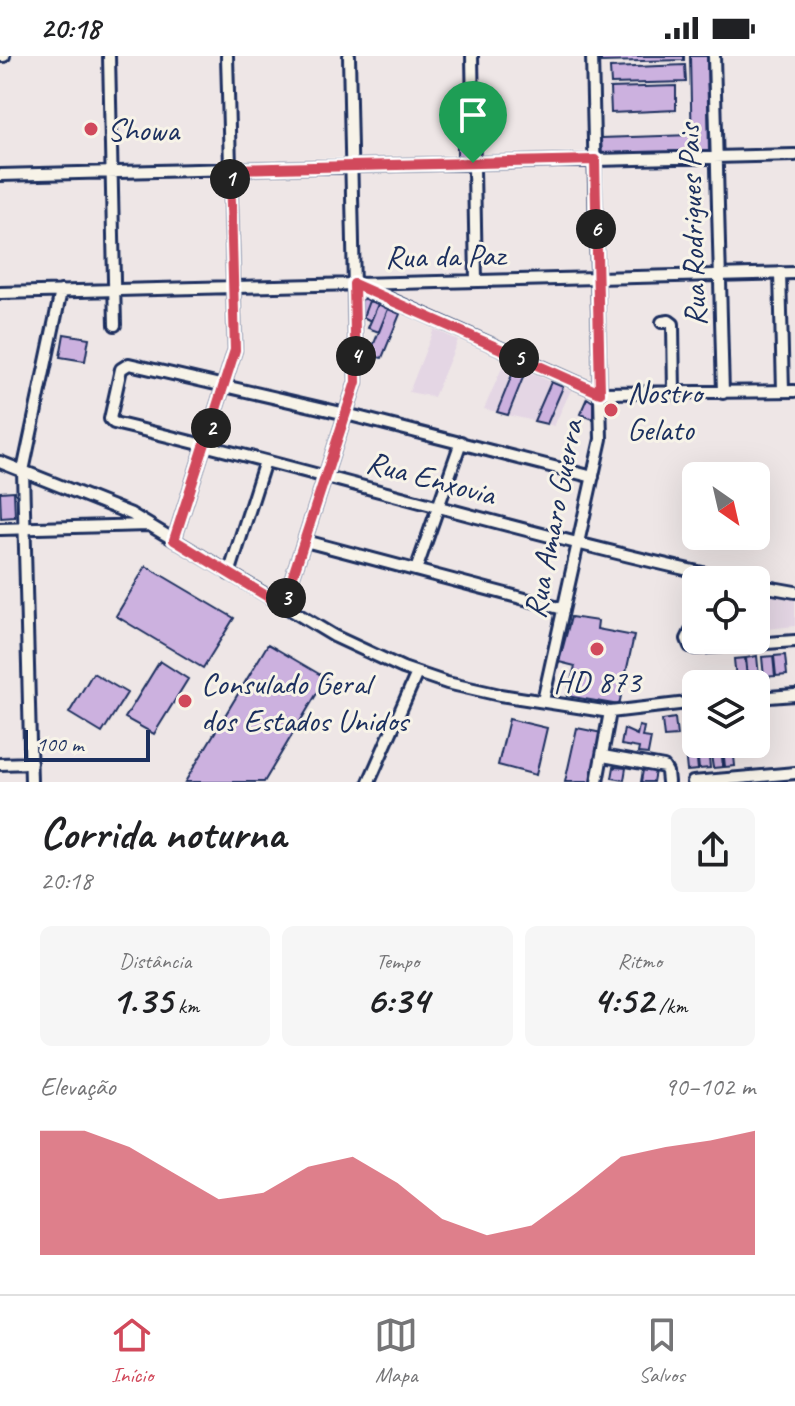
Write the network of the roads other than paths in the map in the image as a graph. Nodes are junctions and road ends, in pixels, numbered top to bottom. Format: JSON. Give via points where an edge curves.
{"nodes":[{"id":1,"x":109,"y":56,"type":"edge"},
{"id":2,"x":227,"y":56,"type":"edge"},
{"id":3,"x":349,"y":56,"type":"edge"},
{"id":4,"x":472,"y":56,"type":"edge"},
{"id":5,"x":592,"y":56,"type":"edge"},
{"id":6,"x":714,"y":56,"type":"edge"},
{"id":7,"x":795,"y":155,"type":"edge"},
{"id":8,"x":716,"y":157,"type":"junction"},
{"id":9,"x":595,"y":160,"type":"junction"},
{"id":10,"x":473,"y":163,"type":"junction"},
{"id":11,"x":352,"y":166,"type":"junction"},
{"id":12,"x":230,"y":169,"type":"junction"},
{"id":13,"x":111,"y":172,"type":"junction"},
{"id":14,"x":0,"y":175,"type":"edge"},
{"id":15,"x":780,"y":273,"type":"junction"},
{"id":16,"x":795,"y":273,"type":"edge"},
{"id":17,"x":719,"y":275,"type":"junction"},
{"id":18,"x":597,"y":278,"type":"junction"},
{"id":19,"x":476,"y":281,"type":"junction"},
{"id":20,"x":354,"y":284,"type":"junction"},
{"id":21,"x":233,"y":287,"type":"junction"},
{"id":22,"x":113,"y":290,"type":"junction"},
{"id":23,"x":61,"y":291,"type":"junction"},
{"id":24,"x":0,"y":293,"type":"edge"},
{"id":25,"x":662,"y":322,"type":"dead end"},
{"id":26,"x":115,"y":325,"type":"dead end"},
{"id":27,"x":225,"y":387,"type":"junction"},
{"id":28,"x":783,"y":391,"type":"junction"},
{"id":29,"x":795,"y":391,"type":"edge"},
{"id":30,"x":600,"y":393,"type":"junction"},
{"id":31,"x":723,"y":393,"type":"junction"},
{"id":32,"x":674,"y":394,"type":"junction"},
{"id":33,"x":346,"y":414,"type":"junction"},
{"id":34,"x":461,"y":442,"type":"junction"},
{"id":35,"x":206,"y":445,"type":"junction"},
{"id":36,"x":265,"y":461,"type":"junction"},
{"id":37,"x":0,"y":462,"type":"edge"},
{"id":38,"x":23,"y":471,"type":"junction"},
{"id":39,"x":326,"y":477,"type":"junction"},
{"id":40,"x":593,"y":477,"type":"junction"},
{"id":41,"x":439,"y":506,"type":"junction"},
{"id":42,"x":150,"y":525,"type":"junction"},
{"id":43,"x":25,"y":528,"type":"junction"},
{"id":44,"x":0,"y":529,"type":"edge"},
{"id":45,"x":174,"y":540,"type":"junction"},
{"id":46,"x":305,"y":541,"type":"junction"},
{"id":47,"x":577,"y":545,"type":"junction"},
{"id":48,"x":416,"y":570,"type":"junction"},
{"id":49,"x":682,"y":570,"type":"edge"},
{"id":50,"x":229,"y":574,"type":"junction"},
{"id":51,"x":770,"y":588,"type":"edge"},
{"id":52,"x":795,"y":592,"type":"edge"},
{"id":53,"x":283,"y":606,"type":"junction"},
{"id":54,"x":563,"y":609,"type":"junction"},
{"id":55,"x":795,"y":641,"type":"edge"},
{"id":56,"x":770,"y":643,"type":"edge"},
{"id":57,"x":417,"y":673,"type":"junction"},
{"id":58,"x":795,"y":695,"type":"edge"},
{"id":59,"x":770,"y":697,"type":"edge"},
{"id":60,"x":543,"y":701,"type":"junction"},
{"id":61,"x":682,"y":704,"type":"edge"},
{"id":62,"x":610,"y":712,"type":"junction"},
{"id":63,"x":603,"y":756,"type":"junction"},
{"id":64,"x":31,"y":763,"type":"junction"},
{"id":65,"x":0,"y":764,"type":"edge"},
{"id":66,"x":795,"y":773,"type":"edge"},
{"id":67,"x":31,"y":782,"type":"edge"},
{"id":68,"x":369,"y":782,"type":"edge"},
{"id":69,"x":597,"y":782,"type":"edge"},
{"id":70,"x":668,"y":782,"type":"edge"},
{"id":71,"x":693,"y":782,"type":"edge"}],
"edges":[{"from":1,"to":13,"type":"street"},
{"from":2,"to":12,"type":"street"},
{"from":3,"to":11,"type":"street"},
{"from":4,"to":10,"type":"street"},
{"from":5,"to":9,"type":"street","name":"Rua Amaro Guerra"},
{"from":6,"to":8,"type":"street","name":"Rua Rodrigues Pais"},
{"from":7,"to":8,"type":"street"},
{"from":8,"to":9,"type":"street"},
{"from":8,"to":17,"type":"street","name":"Rua Rodrigues Pais"},
{"from":9,"to":10,"type":"street"},
{"from":9,"to":18,"type":"street","name":"Rua Amaro Guerra"},
{"from":10,"to":11,"type":"street"},
{"from":10,"to":19,"type":"street"},
{"from":11,"to":12,"type":"street"},
{"from":11,"to":20,"type":"street"},
{"from":12,"to":13,"type":"street"},
{"from":12,"to":21,"type":"street"},
{"from":13,"to":14,"type":"street"},
{"from":13,"to":22,"type":"street"},
{"from":15,"to":16,"type":"street","name":"Rua da Paz"},
{"from":15,"to":17,"type":"street","name":"Rua da Paz"},
{"from":15,"to":28,"type":"street"},
{"from":17,"to":18,"type":"street","name":"Rua da Paz"},
{"from":17,"to":31,"type":"street","name":"Rua Rodrigues Pais"},
{"from":18,"to":19,"type":"street","name":"Rua da Paz"},
{"from":18,"to":30,"type":"street","name":"Rua Amaro Guerra"},
{"from":19,"to":20,"type":"street","name":"Rua da Paz"},
{"from":20,"to":21,"type":"street","name":"Rua da Paz"},
{"from":20,"to":30,"type":"street"},
{"from":20,"to":33,"type":"street","via":[[356,382]]},
{"from":21,"to":22,"type":"street","name":"Rua da Paz"},
{"from":21,"to":27,"type":"street","via":[[235,350]]},
{"from":22,"to":23,"type":"street","name":"Rua da Paz"},
{"from":22,"to":26,"type":"street"},
{"from":23,"to":24,"type":"street","name":"Rua da Paz"},
{"from":23,"to":38,"type":"street"},
{"from":25,"to":32,"type":"street","via":[[673,324]]},
{"from":27,"to":33,"type":"street"},
{"from":27,"to":35,"type":"street"},
{"from":27,"to":35,"type":"street","name":"Rua Enxovia","via":[[129,364],[121,369],[110,419],[114,423]]},
{"from":28,"to":29,"type":"street"},
{"from":28,"to":31,"type":"street"},
{"from":30,"to":32,"type":"street"},
{"from":30,"to":40,"type":"street","name":"Rua Amaro Guerra","via":[[601,439]]},
{"from":31,"to":32,"type":"street"},
{"from":33,"to":34,"type":"street"},
{"from":33,"to":39,"type":"street"},
{"from":34,"to":40,"type":"street"},
{"from":34,"to":41,"type":"street"},
{"from":35,"to":36,"type":"street","name":"Rua Enxovia"},
{"from":35,"to":45,"type":"street"},
{"from":36,"to":39,"type":"street","name":"Rua Enxovia"},
{"from":36,"to":50,"type":"street"},
{"from":37,"to":38,"type":"street"},
{"from":38,"to":42,"type":"street"},
{"from":38,"to":43,"type":"street"},
{"from":39,"to":41,"type":"street","name":"Rua Enxovia"},
{"from":39,"to":46,"type":"street"},
{"from":40,"to":47,"type":"street","name":"Rua Amaro Guerra"},
{"from":41,"to":47,"type":"street","name":"Rua Enxovia"},
{"from":41,"to":48,"type":"street"},
{"from":42,"to":43,"type":"street"},
{"from":42,"to":45,"type":"street"},
{"from":43,"to":44,"type":"street"},
{"from":43,"to":64,"type":"street"},
{"from":45,"to":50,"type":"street"},
{"from":46,"to":48,"type":"street"},
{"from":46,"to":53,"type":"street"},
{"from":47,"to":49,"type":"street","name":"Rua Enxovia"},
{"from":47,"to":54,"type":"street","name":"Rua Amaro Guerra"},
{"from":48,"to":54,"type":"street"},
{"from":50,"to":53,"type":"street"},
{"from":51,"to":52,"type":"street"},
{"from":53,"to":57,"type":"street","via":[[370,654]]},
{"from":54,"to":60,"type":"street","name":"Rua Amaro Guerra"},
{"from":55,"to":56,"type":"street"},
{"from":57,"to":60,"type":"street"},
{"from":57,"to":68,"type":"street"},
{"from":58,"to":59,"type":"street"},
{"from":60,"to":62,"type":"street"},
{"from":61,"to":62,"type":"street"},
{"from":62,"to":63,"type":"street"},
{"from":63,"to":69,"type":"street"},
{"from":63,"to":70,"type":"street","via":[[664,767]]},
{"from":64,"to":65,"type":"street"},
{"from":64,"to":67,"type":"street"},
{"from":66,"to":71,"type":"street"}]}
